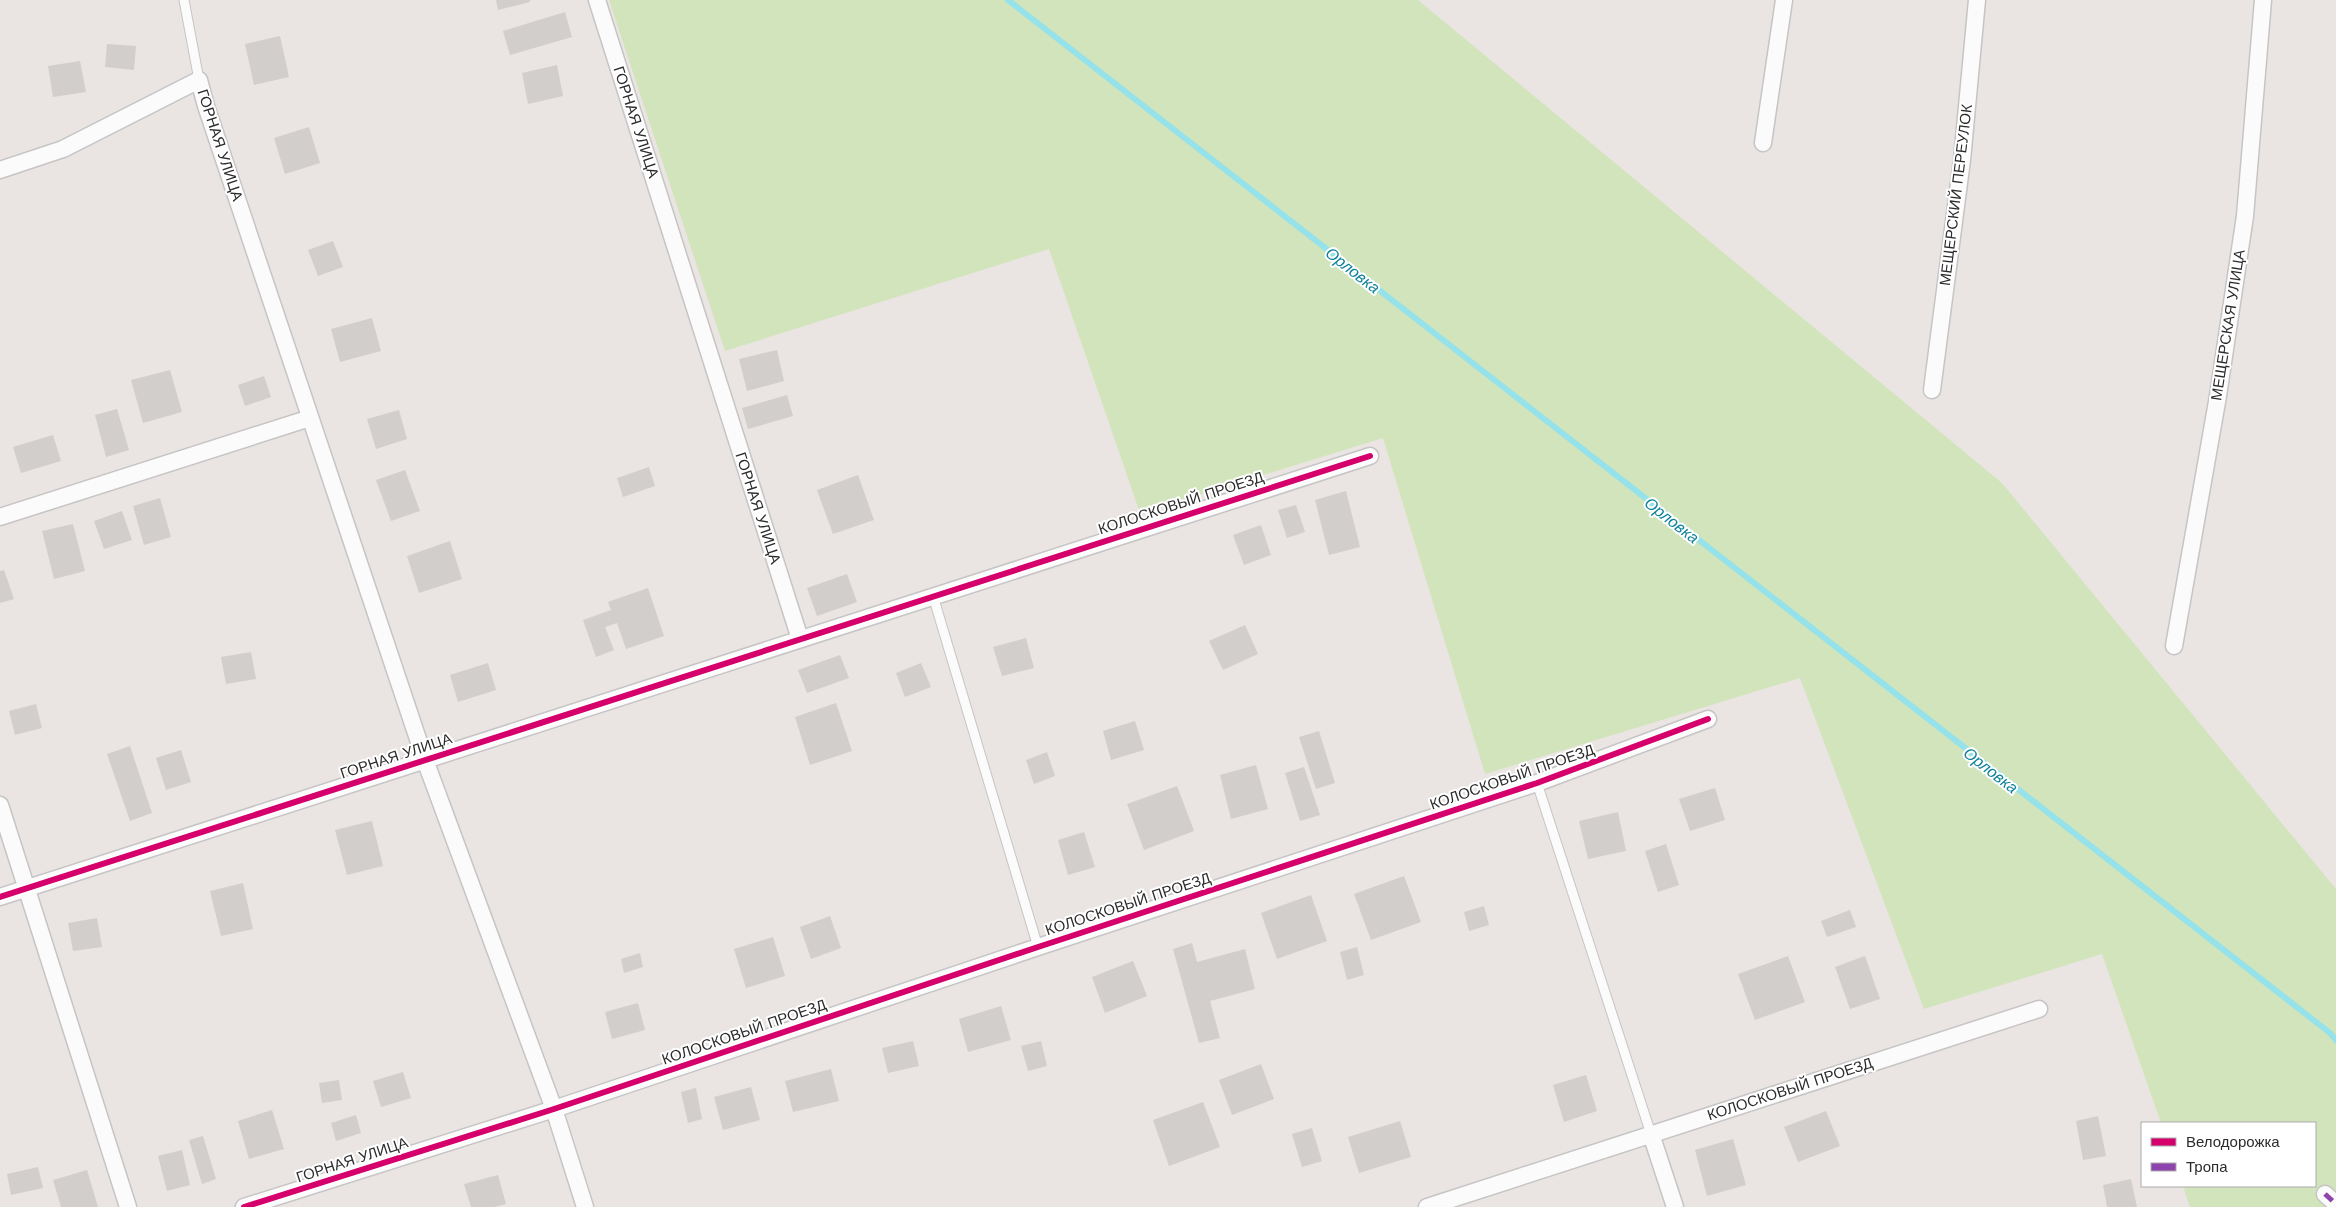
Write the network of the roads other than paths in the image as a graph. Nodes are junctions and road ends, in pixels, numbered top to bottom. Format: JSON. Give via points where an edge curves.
{"nodes":[{"id":1,"x":184,"y":0,"type":"edge"},
{"id":2,"x":597,"y":0,"type":"edge"},
{"id":3,"x":1784,"y":0,"type":"edge"},
{"id":4,"x":1977,"y":0,"type":"edge"},
{"id":5,"x":2263,"y":0,"type":"edge"},
{"id":6,"x":199,"y":80,"type":"junction"},
{"id":7,"x":1763,"y":143,"type":"dead end"},
{"id":8,"x":0,"y":170,"type":"edge"},
{"id":9,"x":1932,"y":390,"type":"dead end"},
{"id":10,"x":310,"y":418,"type":"junction"},
{"id":11,"x":1370,"y":456,"type":"dead end"},
{"id":12,"x":0,"y":517,"type":"edge"},
{"id":13,"x":933,"y":596,"type":"junction"},
{"id":14,"x":800,"y":639,"type":"junction"},
{"id":15,"x":2174,"y":646,"type":"dead end"},
{"id":16,"x":1708,"y":720,"type":"dead end"},
{"id":17,"x":425,"y":760,"type":"junction"},
{"id":18,"x":1537,"y":783,"type":"junction"},
{"id":19,"x":0,"y":805,"type":"edge"},
{"id":20,"x":27,"y":888,"type":"junction"},
{"id":21,"x":0,"y":897,"type":"edge"},
{"id":22,"x":1038,"y":947,"type":"junction"},
{"id":23,"x":2039,"y":1009,"type":"dead end"},
{"id":24,"x":554,"y":1109,"type":"junction"},
{"id":25,"x":1651,"y":1134,"type":"junction"},
{"id":26,"x":128,"y":1207,"type":"edge"},
{"id":27,"x":244,"y":1207,"type":"edge"},
{"id":28,"x":585,"y":1207,"type":"edge"},
{"id":29,"x":1427,"y":1207,"type":"edge"},
{"id":30,"x":1675,"y":1207,"type":"edge"}],
"edges":[{"from":1,"to":6,"type":"lane"},
{"from":2,"to":14,"type":"street","name":"ГОРНАЯ УЛИЦА"},
{"from":3,"to":7,"type":"street"},
{"from":4,"to":9,"type":"street","name":"МЕЩЕРСКИЙ ПЕРЕУЛОК","via":[[1962,160]]},
{"from":5,"to":15,"type":"street","name":"МЕЩЕРСКАЯ УЛИЦА","via":[[2245,216],[2218,396]]},
{"from":6,"to":8,"type":"street","name":"ГОРНАЯ УЛИЦА","via":[[63,149]]},
{"from":6,"to":10,"type":"street","name":"ГОРНАЯ УЛИЦА"},
{"from":10,"to":12,"type":"street"},
{"from":10,"to":17,"type":"street","name":"ГОРНАЯ УЛИЦА"},
{"from":11,"to":13,"type":"street","name":"КОЛОСКОВЫЙ ПРОЕЗД"},
{"from":13,"to":14,"type":"street","name":"КОЛОСКОВЫЙ ПРОЕЗД"},
{"from":13,"to":22,"type":"lane"},
{"from":14,"to":17,"type":"street","name":"ГОРНАЯ УЛИЦА"},
{"from":16,"to":18,"type":"street","name":"КОЛОСКОВЫЙ ПРОЕЗД"},
{"from":17,"to":20,"type":"street","name":"ГОРНАЯ УЛИЦА"},
{"from":17,"to":24,"type":"street","name":"ГОРНАЯ УЛИЦА"},
{"from":18,"to":22,"type":"street","name":"КОЛОСКОВЫЙ ПРОЕЗД"},
{"from":18,"to":25,"type":"lane"},
{"from":19,"to":20,"type":"street"},
{"from":20,"to":21,"type":"street","name":"ГОРНАЯ УЛИЦА"},
{"from":20,"to":26,"type":"street"},
{"from":22,"to":24,"type":"street","name":"КОЛОСКОВЫЙ ПРОЕЗД"},
{"from":23,"to":25,"type":"street","name":"КОЛОСКОВЫЙ ПРОЕЗД"},
{"from":24,"to":27,"type":"street","name":"ГОРНАЯ УЛИЦА"},
{"from":24,"to":28,"type":"street"},
{"from":25,"to":29,"type":"street","name":"КОЛОСКОВЫЙ ПРОЕЗД"},
{"from":25,"to":30,"type":"street"}]}
